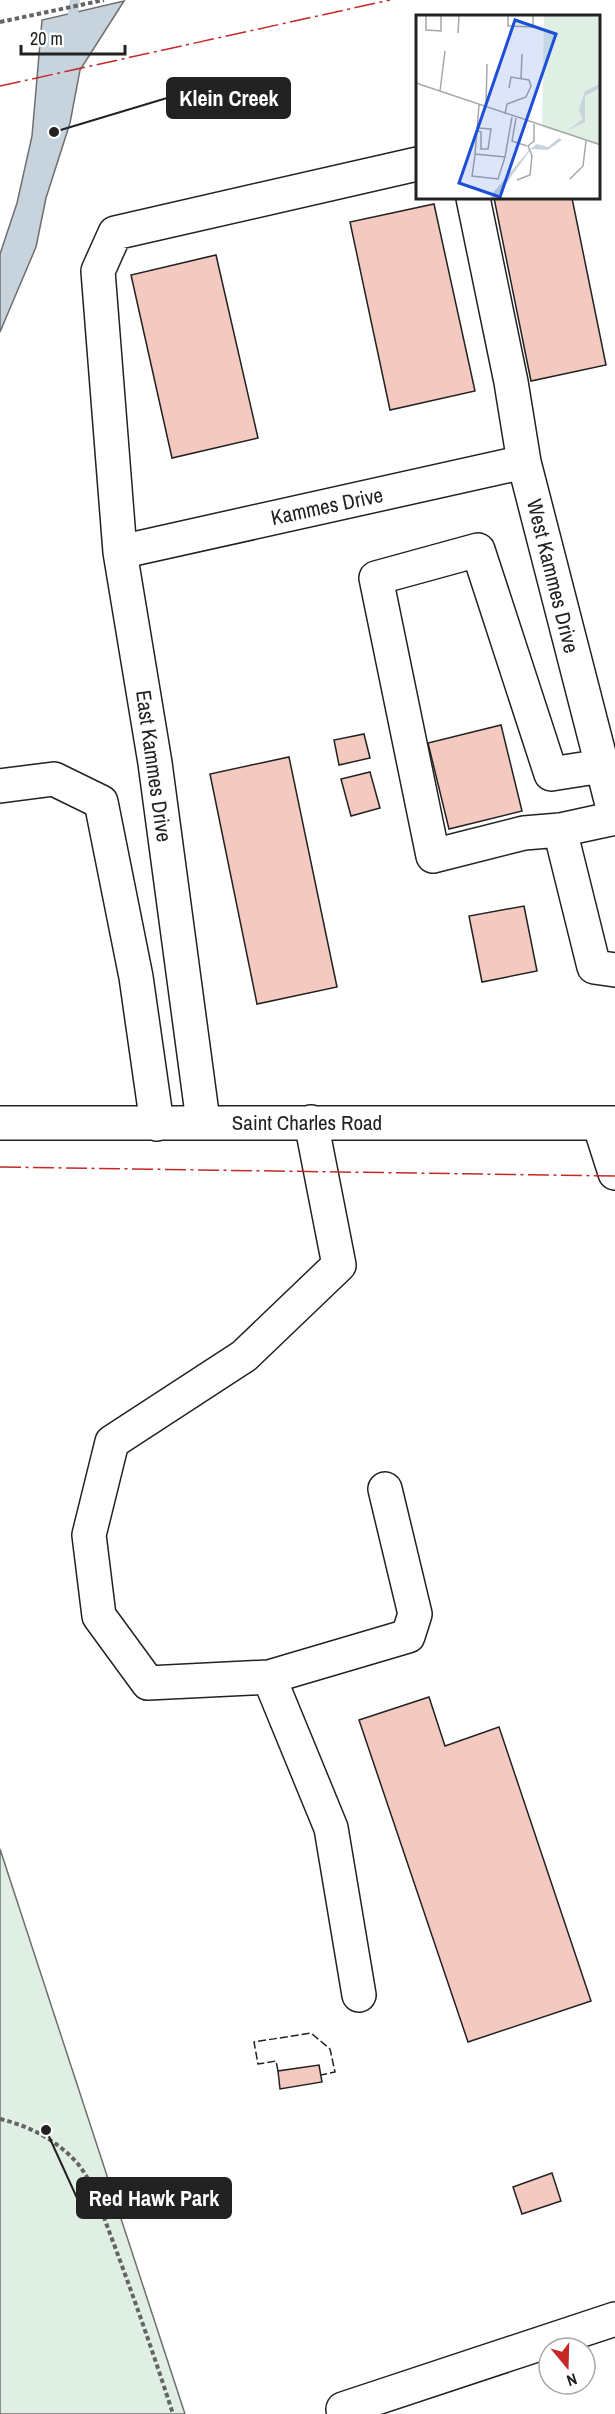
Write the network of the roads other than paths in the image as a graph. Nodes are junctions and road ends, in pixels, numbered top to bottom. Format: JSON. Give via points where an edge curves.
{"nodes":[{"id":1,"x":416,"y":164,"type":"edge"},
{"id":2,"x":473,"y":200,"type":"edge"},
{"id":3,"x":524,"y":462,"type":"junction"},
{"id":4,"x":120,"y":552,"type":"junction"},
{"id":5,"x":602,"y":766,"type":"junction"},
{"id":6,"x":0,"y":786,"type":"edge"},
{"id":7,"x":615,"y":817,"type":"edge"},
{"id":8,"x":560,"y":830,"type":"junction"},
{"id":9,"x":604,"y":968,"type":"edge"},
{"id":10,"x":203,"y":1121,"type":"junction"},
{"id":11,"x":311,"y":1122,"type":"junction"},
{"id":12,"x":0,"y":1123,"type":"edge"},
{"id":13,"x":607,"y":1123,"type":"edge"},
{"id":14,"x":157,"y":1124,"type":"junction"},
{"id":15,"x":615,"y":1173,"type":"edge"},
{"id":16,"x":385,"y":1489,"type":"dead end"},
{"id":17,"x":268,"y":1677,"type":"junction"},
{"id":18,"x":359,"y":1995,"type":"dead end"},
{"id":19,"x":615,"y":2319,"type":"edge"},
{"id":20,"x":344,"y":2414,"type":"edge"}],
"edges":[{"from":1,"to":4,"type":"street","name":"East Kammes Drive","via":[[115,233],[98,271]]},
{"from":2,"to":3,"type":"street","name":"West Kammes Drive"},
{"from":3,"to":4,"type":"street","name":"Kammes Drive"},
{"from":3,"to":5,"type":"street","name":"West Kammes Drive"},
{"from":4,"to":10,"type":"street","name":"East Kammes Drive","via":[[155,763]]},
{"from":5,"to":7,"type":"street","name":"West Kammes Drive"},
{"from":5,"to":8,"type":"street","via":[[551,774],[478,550],[376,578],[433,856],[524,833]]},
{"from":6,"to":14,"type":"street","via":[[54,779],[101,802],[136,977]]},
{"from":7,"to":8,"type":"street"},
{"from":8,"to":9,"type":"street"},
{"from":10,"to":11,"type":"street","name":"Saint Charles Road"},
{"from":10,"to":14,"type":"street","name":"Saint Charles Road"},
{"from":11,"to":13,"type":"street","name":"Saint Charles Road"},
{"from":11,"to":17,"type":"street","via":[[339,1264],[244,1356],[112,1442],[89,1535],[99,1616],[148,1683]]},
{"from":12,"to":14,"type":"street","name":"Saint Charles Road"},
{"from":13,"to":15,"type":"street"},
{"from":16,"to":17,"type":"street","via":[[416,1614],[408,1636]]},
{"from":17,"to":18,"type":"street","via":[[331,1828]]},
{"from":19,"to":20,"type":"street","via":[[343,2409]]}]}
